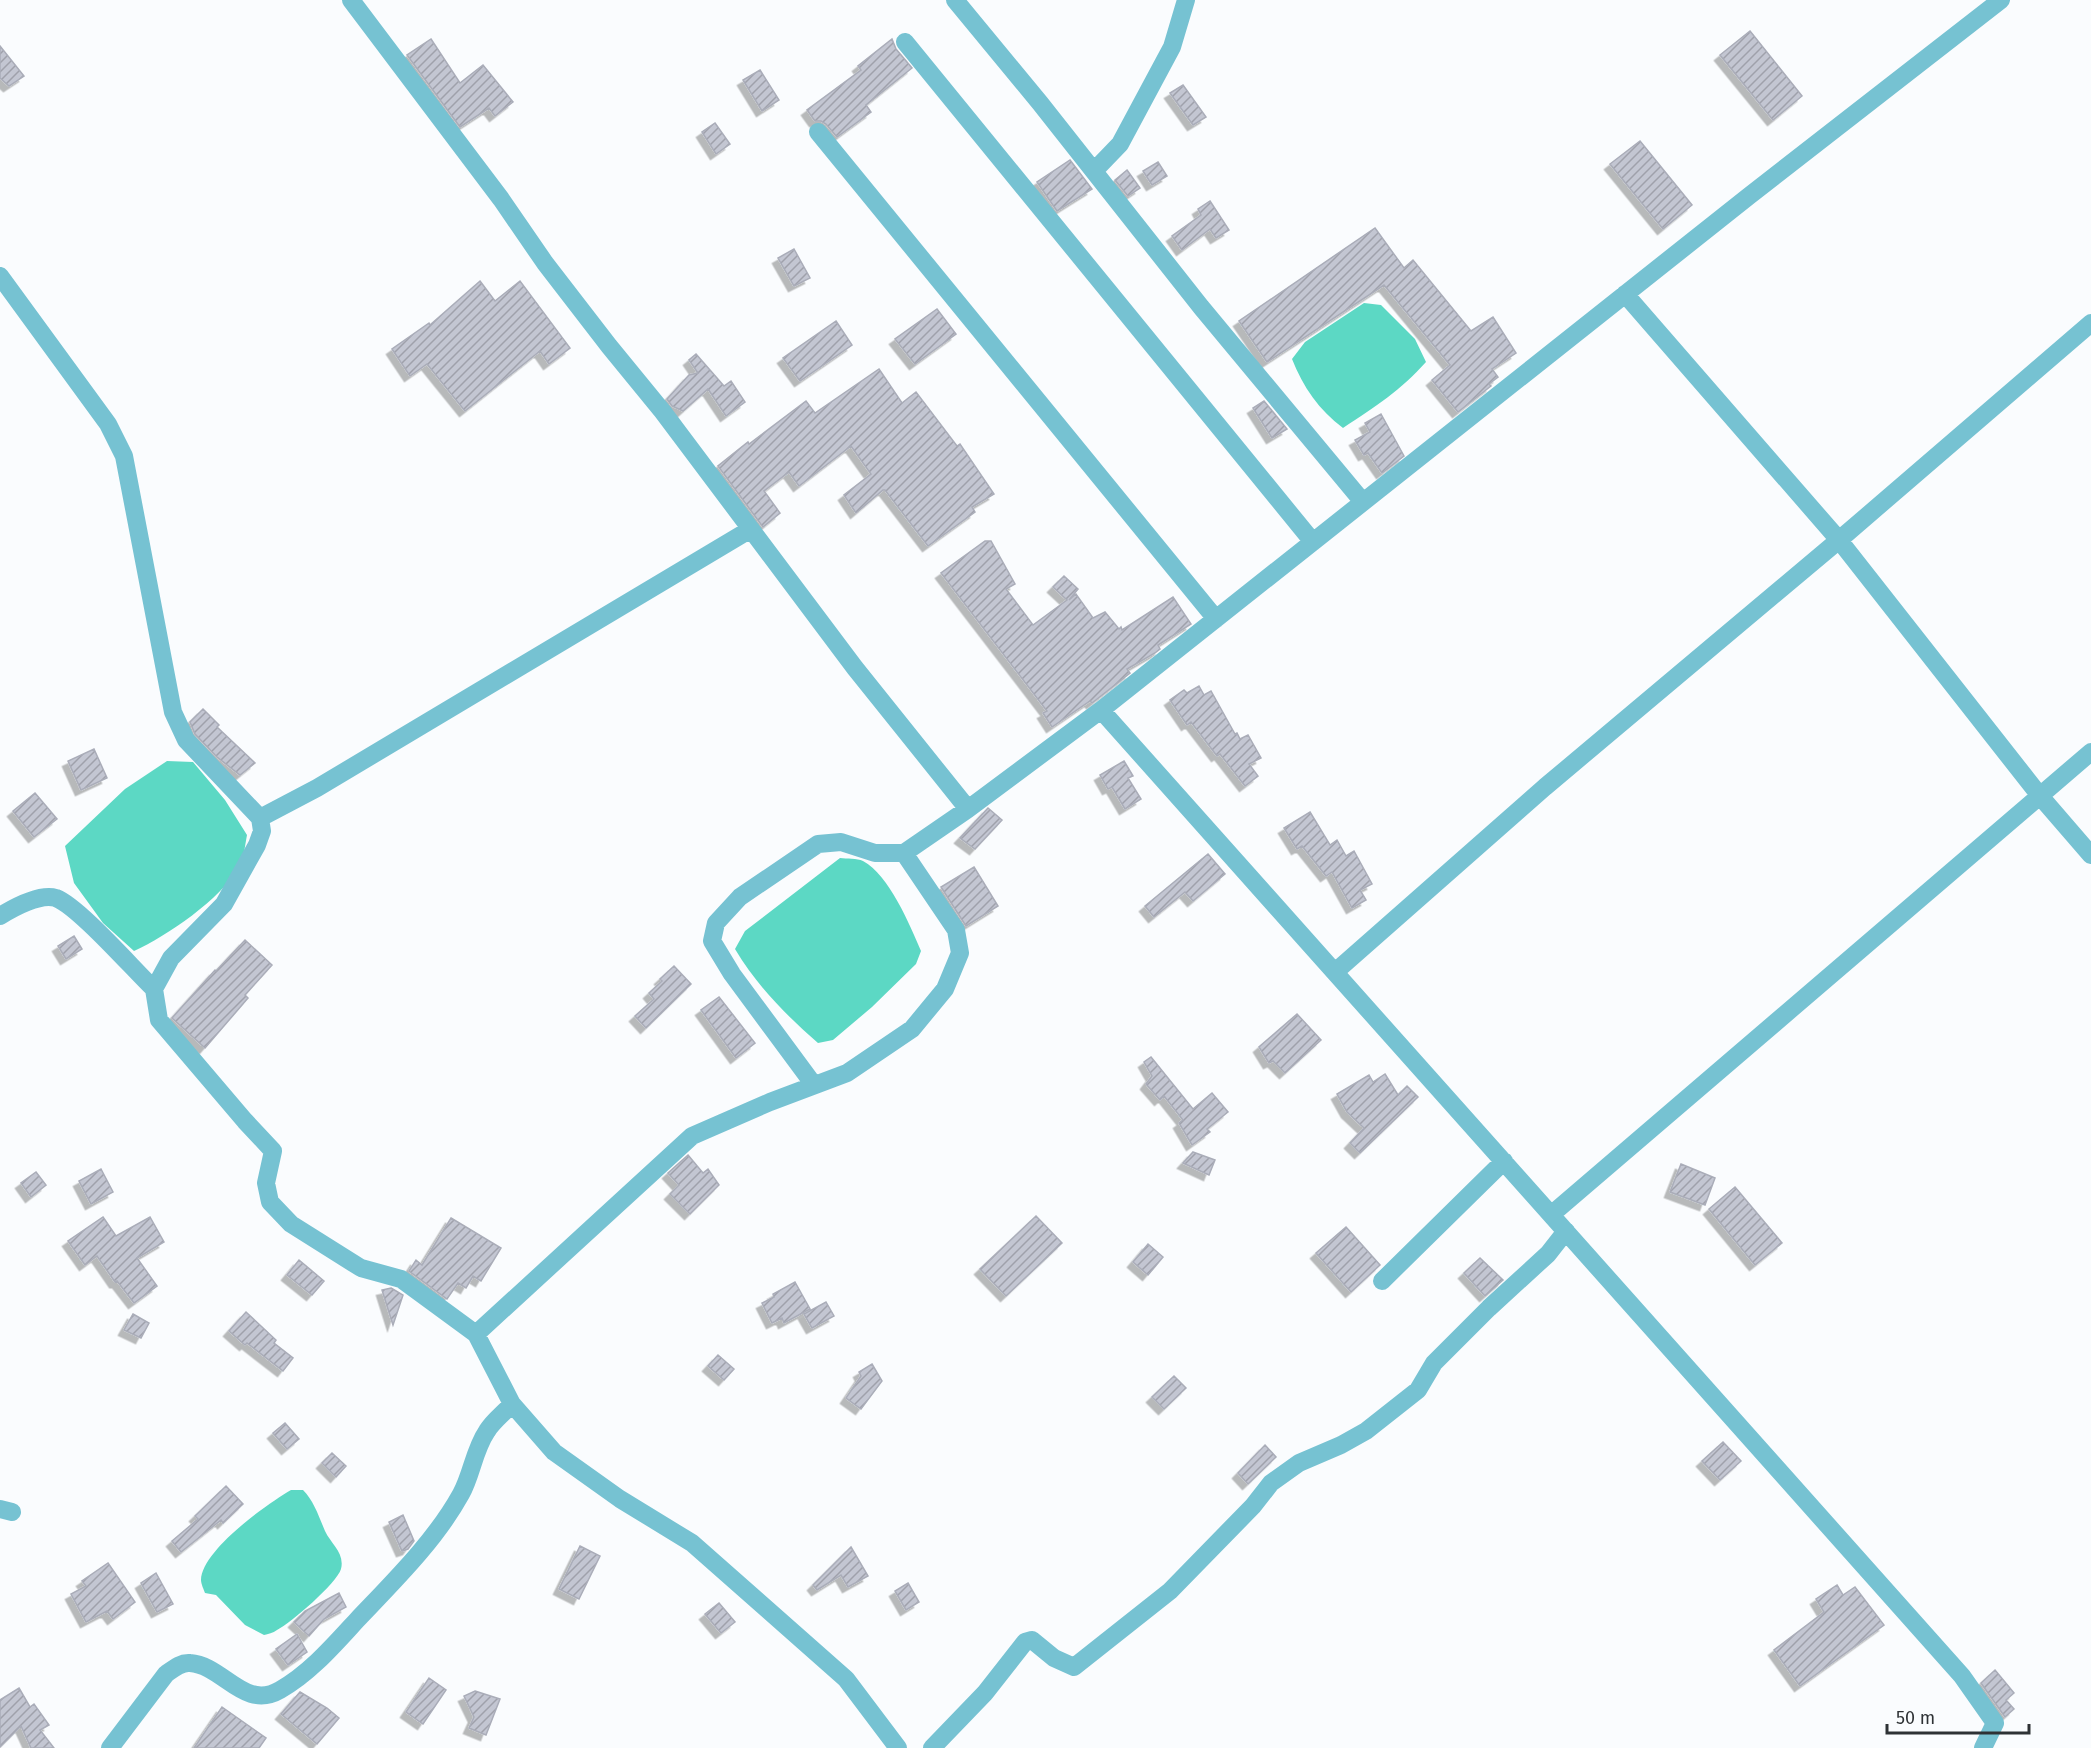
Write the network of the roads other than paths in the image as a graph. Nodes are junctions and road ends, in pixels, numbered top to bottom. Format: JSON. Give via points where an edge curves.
{"nodes":[{"id":1,"x":351,"y":0,"type":"edge"},
{"id":2,"x":955,"y":0,"type":"edge"},
{"id":3,"x":1186,"y":0,"type":"edge"},
{"id":4,"x":2001,"y":0,"type":"edge"},
{"id":5,"x":905,"y":42,"type":"dead end"},
{"id":6,"x":818,"y":132,"type":"dead end"},
{"id":7,"x":1094,"y":171,"type":"junction"},
{"id":8,"x":0,"y":276,"type":"edge"},
{"id":9,"x":1625,"y":294,"type":"junction"},
{"id":10,"x":2091,"y":323,"type":"edge"},
{"id":11,"x":1364,"y":502,"type":"junction"},
{"id":12,"x":751,"y":529,"type":"junction"},
{"id":13,"x":1839,"y":540,"type":"junction"},
{"id":14,"x":1313,"y":542,"type":"junction"},
{"id":15,"x":1215,"y":619,"type":"junction"},
{"id":16,"x":1101,"y":710,"type":"junction"},
{"id":17,"x":2091,"y":752,"type":"edge"},
{"id":18,"x":2040,"y":796,"type":"junction"},
{"id":19,"x":968,"y":809,"type":"junction"},
{"id":20,"x":260,"y":818,"type":"junction"},
{"id":21,"x":904,"y":853,"type":"junction"},
{"id":22,"x":2091,"y":855,"type":"edge"},
{"id":23,"x":0,"y":916,"type":"edge"},
{"id":24,"x":1335,"y":972,"type":"junction"},
{"id":25,"x":154,"y":989,"type":"junction"},
{"id":26,"x":814,"y":1085,"type":"junction"},
{"id":27,"x":1504,"y":1161,"type":"junction"},
{"id":28,"x":1552,"y":1214,"type":"junction"},
{"id":29,"x":1566,"y":1231,"type":"junction"},
{"id":30,"x":1382,"y":1281,"type":"dead end"},
{"id":31,"x":476,"y":1334,"type":"junction"},
{"id":32,"x":512,"y":1404,"type":"junction"},
{"id":33,"x":110,"y":1748,"type":"edge"},
{"id":34,"x":898,"y":1748,"type":"edge"},
{"id":35,"x":932,"y":1748,"type":"edge"},
{"id":36,"x":1983,"y":1748,"type":"edge"}],
"edges":[{"from":1,"to":12,"type":"street","via":[[545,263]]},
{"from":2,"to":7,"type":"street"},
{"from":3,"to":7,"type":"street","via":[[1172,47],[1120,144]]},
{"from":4,"to":9,"type":"street"},
{"from":5,"to":14,"type":"street"},
{"from":6,"to":15,"type":"street"},
{"from":7,"to":11,"type":"street","via":[[1201,307]]},
{"from":8,"to":20,"type":"street","via":[[108,424],[124,456],[173,712],[186,740]]},
{"from":9,"to":11,"type":"street"},
{"from":9,"to":13,"type":"street"},
{"from":10,"to":13,"type":"street"},
{"from":11,"to":14,"type":"street"},
{"from":12,"to":19,"type":"street"},
{"from":12,"to":20,"type":"street","via":[[317,788]]},
{"from":13,"to":18,"type":"street"},
{"from":13,"to":24,"type":"street","via":[[1545,787]]},
{"from":14,"to":15,"type":"street"},
{"from":15,"to":16,"type":"street"},
{"from":16,"to":19,"type":"street"},
{"from":16,"to":24,"type":"street"},
{"from":17,"to":18,"type":"street"},
{"from":18,"to":22,"type":"street"},
{"from":18,"to":28,"type":"street"},
{"from":19,"to":21,"type":"street"},
{"from":20,"to":25,"type":"street","via":[[262,831],[257,845],[224,904],[171,958]]},
{"from":21,"to":26,"type":"street","via":[[956,930],[960,953],[945,989],[912,1029],[847,1073]]},
{"from":21,"to":26,"type":"street","via":[[874,853],[841,842],[818,844],[740,897],[716,923],[712,941]]},
{"from":23,"to":25,"type":"street","via":[[25,901],[54,898],[77,912]]},
{"from":24,"to":27,"type":"street"},
{"from":25,"to":31,"type":"street","via":[[159,1020],[273,1150],[266,1184],[270,1202],[291,1224],[361,1268],[401,1279]]},
{"from":26,"to":31,"type":"street","via":[[692,1136]]},
{"from":27,"to":28,"type":"street"},
{"from":27,"to":30,"type":"street"},
{"from":28,"to":29,"type":"street"},
{"from":29,"to":35,"type":"street","via":[[1548,1254],[1434,1363],[1419,1390],[1366,1431],[1299,1463],[1271,1483],[1170,1591],[1074,1667],[1054,1658],[1032,1640],[1025,1642],[985,1693]]},
{"from":29,"to":36,"type":"street","via":[[1962,1676],[1995,1723]]},
{"from":31,"to":32,"type":"street"},
{"from":32,"to":33,"type":"street","via":[[487,1430],[461,1493],[433,1535],[332,1648],[294,1682],[272,1695],[259,1697],[202,1666],[189,1662],[178,1665],[166,1674]]},
{"from":32,"to":34,"type":"street","via":[[554,1452],[692,1544],[846,1679]]}]}
